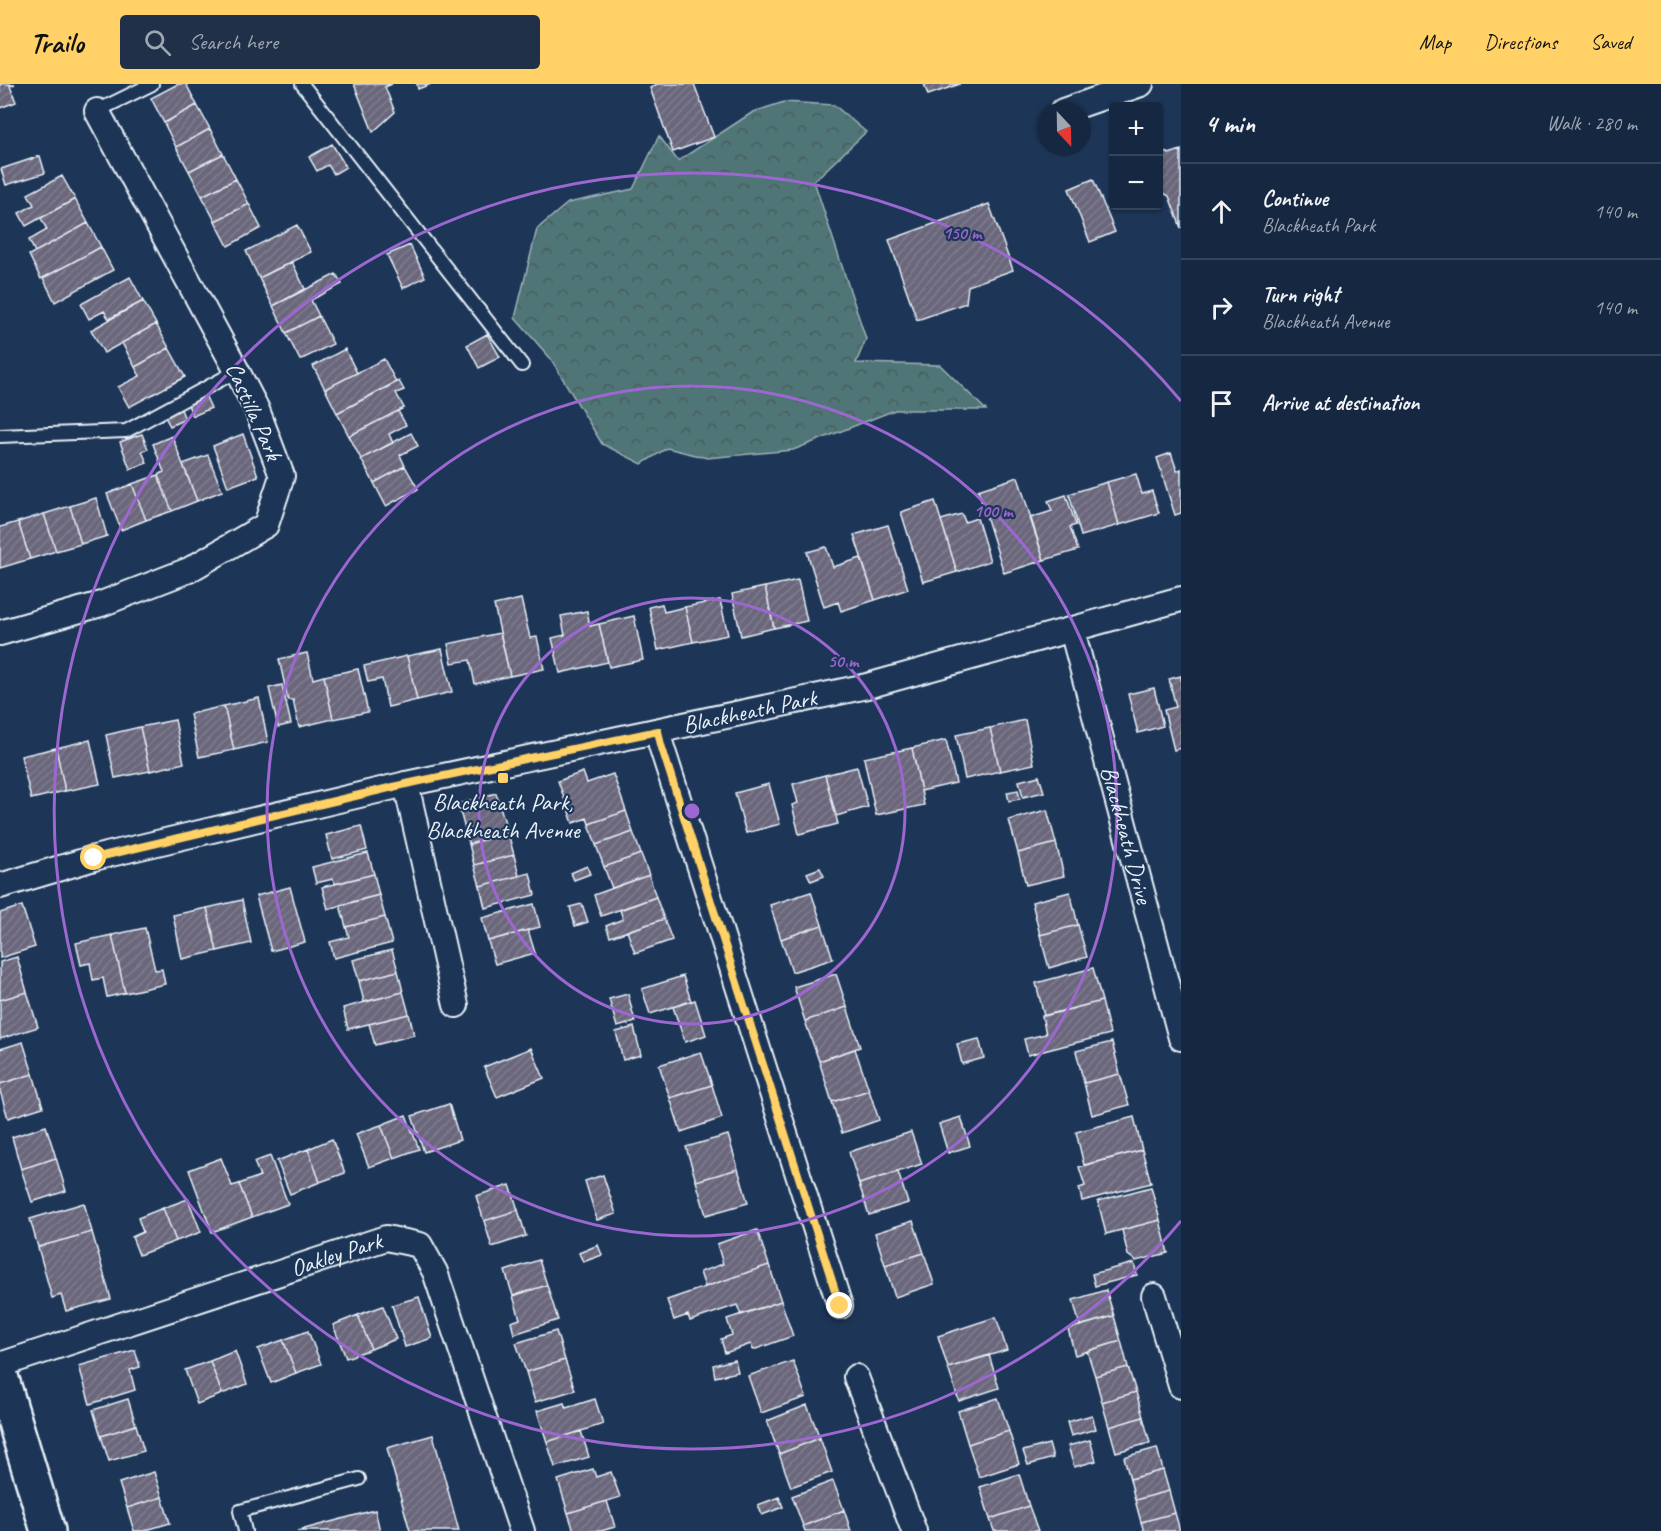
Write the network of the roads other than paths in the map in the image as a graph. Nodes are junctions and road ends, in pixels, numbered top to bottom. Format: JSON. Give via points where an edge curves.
{"nodes":[{"id":1,"x":152,"y":84,"type":"edge"},
{"id":2,"x":302,"y":84,"type":"edge"},
{"id":3,"x":1142,"y":84,"type":"edge"},
{"id":4,"x":1090,"y":102,"type":"edge"},
{"id":5,"x":97,"y":111,"type":"joint"},
{"id":6,"x":522,"y":365,"type":"dead end"},
{"id":7,"x":237,"y":371,"type":"junction"},
{"id":8,"x":0,"y":435,"type":"edge"},
{"id":9,"x":1181,"y":599,"type":"edge"},
{"id":10,"x":1072,"y":630,"type":"junction"},
{"id":11,"x":0,"y":633,"type":"edge"},
{"id":12,"x":658,"y":731,"type":"junction"},
{"id":13,"x":406,"y":784,"type":"junction"},
{"id":14,"x":0,"y":886,"type":"edge"},
{"id":15,"x":456,"y":1005,"type":"dead end"},
{"id":16,"x":1181,"y":1038,"type":"edge"},
{"id":17,"x":1154,"y":1296,"type":"dead end"},
{"id":18,"x":840,"y":1306,"type":"dead end"},
{"id":19,"x":0,"y":1365,"type":"edge"},
{"id":20,"x":0,"y":1373,"type":"edge"},
{"id":21,"x":856,"y":1377,"type":"dead end"},
{"id":22,"x":1181,"y":1386,"type":"edge"},
{"id":23,"x":359,"y":1479,"type":"dead end"},
{"id":24,"x":48,"y":1531,"type":"edge"},
{"id":25,"x":245,"y":1531,"type":"edge"},
{"id":26,"x":522,"y":1531,"type":"edge"},
{"id":27,"x":914,"y":1531,"type":"edge"}],
"edges":[{"from":1,"to":5,"type":"lane"},
{"from":2,"to":6,"type":"lane"},
{"from":3,"to":4,"type":"street"},
{"from":5,"to":7,"type":"street","name":"Castilla Park"},
{"from":7,"to":8,"type":"lane","via":[[126,430]]},
{"from":7,"to":11,"type":"street","name":"Castilla Park","via":[[257,410],[282,476],[266,525],[189,570],[101,604]]},
{"from":9,"to":10,"type":"street","name":"Blackheath Park"},
{"from":10,"to":12,"type":"street","name":"Blackheath Park","via":[[867,686]]},
{"from":10,"to":16,"type":"street","name":"Blackheath Drive"},
{"from":12,"to":13,"type":"street","name":"Blackheath Park"},
{"from":12,"to":18,"type":"street"},
{"from":13,"to":14,"type":"street","name":"Blackheath Park","via":[[94,858]]},
{"from":13,"to":15,"type":"street"},
{"from":17,"to":22,"type":"street"},
{"from":19,"to":26,"type":"street","name":"Oakley Park","via":[[386,1238],[420,1245],[435,1272]]},
{"from":20,"to":24,"type":"main road"},
{"from":21,"to":27,"type":"street"},
{"from":23,"to":25,"type":"lane","via":[[240,1511]]}]}
